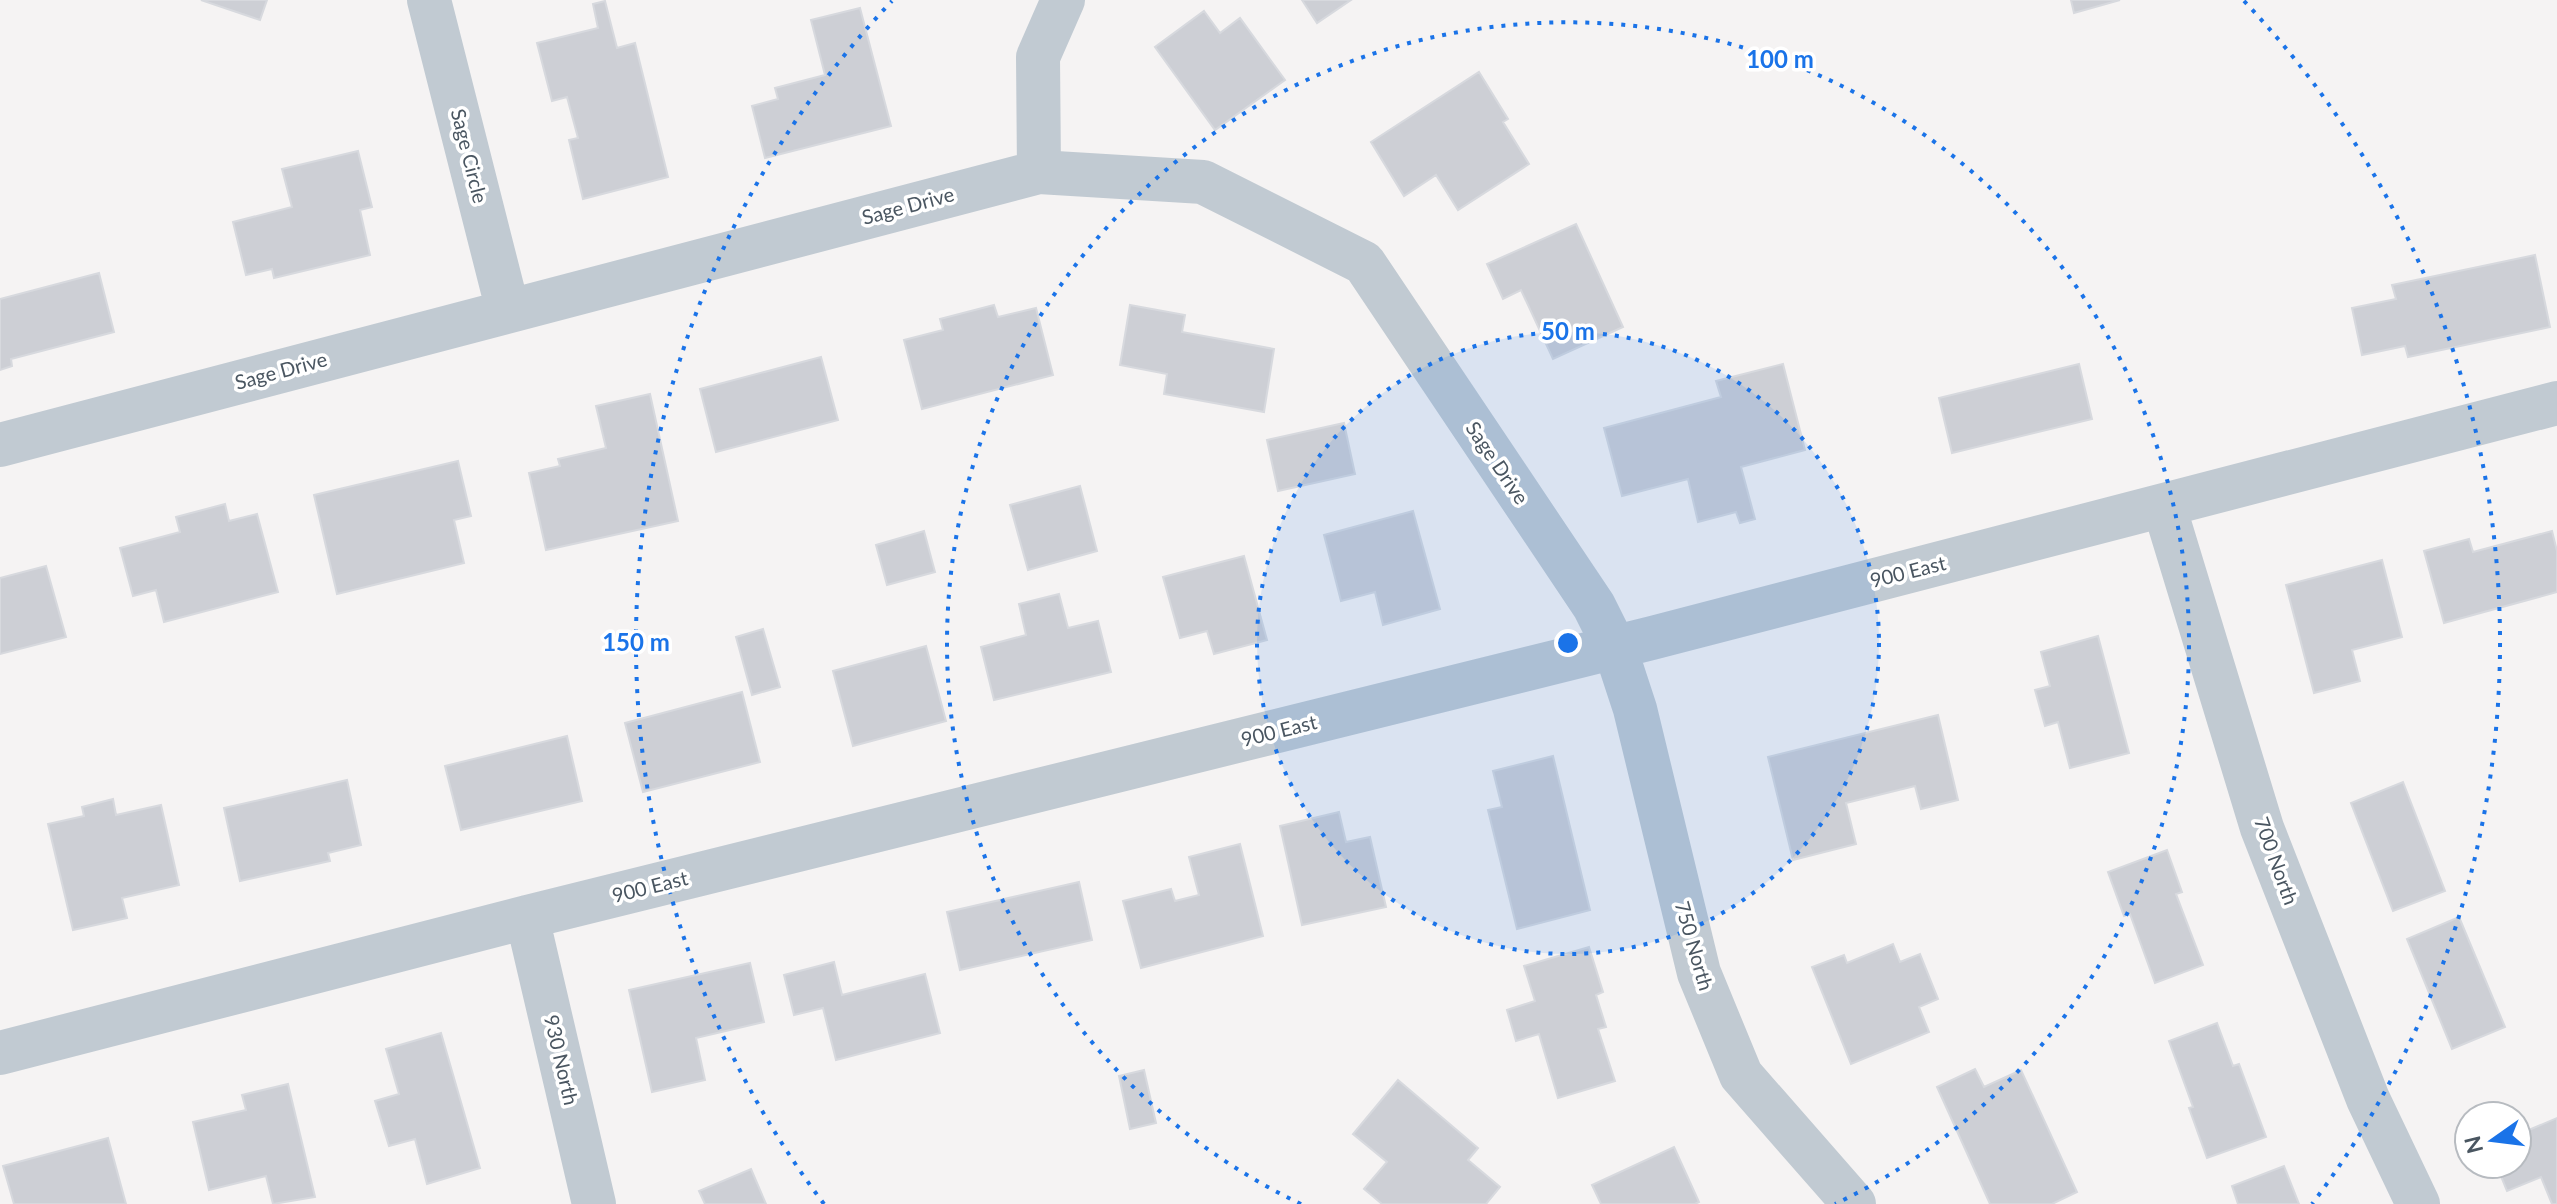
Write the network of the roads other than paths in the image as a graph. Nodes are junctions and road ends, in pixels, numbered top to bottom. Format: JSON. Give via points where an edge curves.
{"nodes":[{"id":1,"x":429,"y":0,"type":"edge"},
{"id":2,"x":1063,"y":0,"type":"edge"},
{"id":3,"x":1039,"y":172,"type":"junction"},
{"id":4,"x":508,"y":311,"type":"junction"},
{"id":5,"x":2557,"y":403,"type":"edge"},
{"id":6,"x":0,"y":445,"type":"edge"},
{"id":7,"x":2164,"y":506,"type":"junction"},
{"id":8,"x":1615,"y":648,"type":"junction"},
{"id":9,"x":527,"y":917,"type":"junction"},
{"id":10,"x":0,"y":1053,"type":"edge"},
{"id":11,"x":594,"y":1204,"type":"edge"},
{"id":12,"x":1854,"y":1204,"type":"edge"},
{"id":13,"x":2418,"y":1204,"type":"edge"}],
"edges":[{"from":1,"to":4,"type":"street","name":"Sage Circle"},
{"from":2,"to":3,"type":"street","via":[[1038,57]]},
{"from":3,"to":4,"type":"street","name":"Sage Drive"},
{"from":3,"to":8,"type":"street","name":"Sage Drive","via":[[1203,182],[1364,263],[1594,606]]},
{"from":4,"to":6,"type":"street","name":"Sage Drive"},
{"from":5,"to":7,"type":"street","name":"900 East"},
{"from":7,"to":8,"type":"street","name":"900 East"},
{"from":7,"to":13,"type":"street","name":"700 North","via":[[2262,828],[2368,1099]]},
{"from":8,"to":9,"type":"street","name":"900 East"},
{"from":8,"to":12,"type":"street","name":"750 North","via":[[1635,709],[1699,973],[1741,1075]]},
{"from":9,"to":10,"type":"street","name":"900 East"},
{"from":9,"to":11,"type":"street","name":"930 North"}]}
